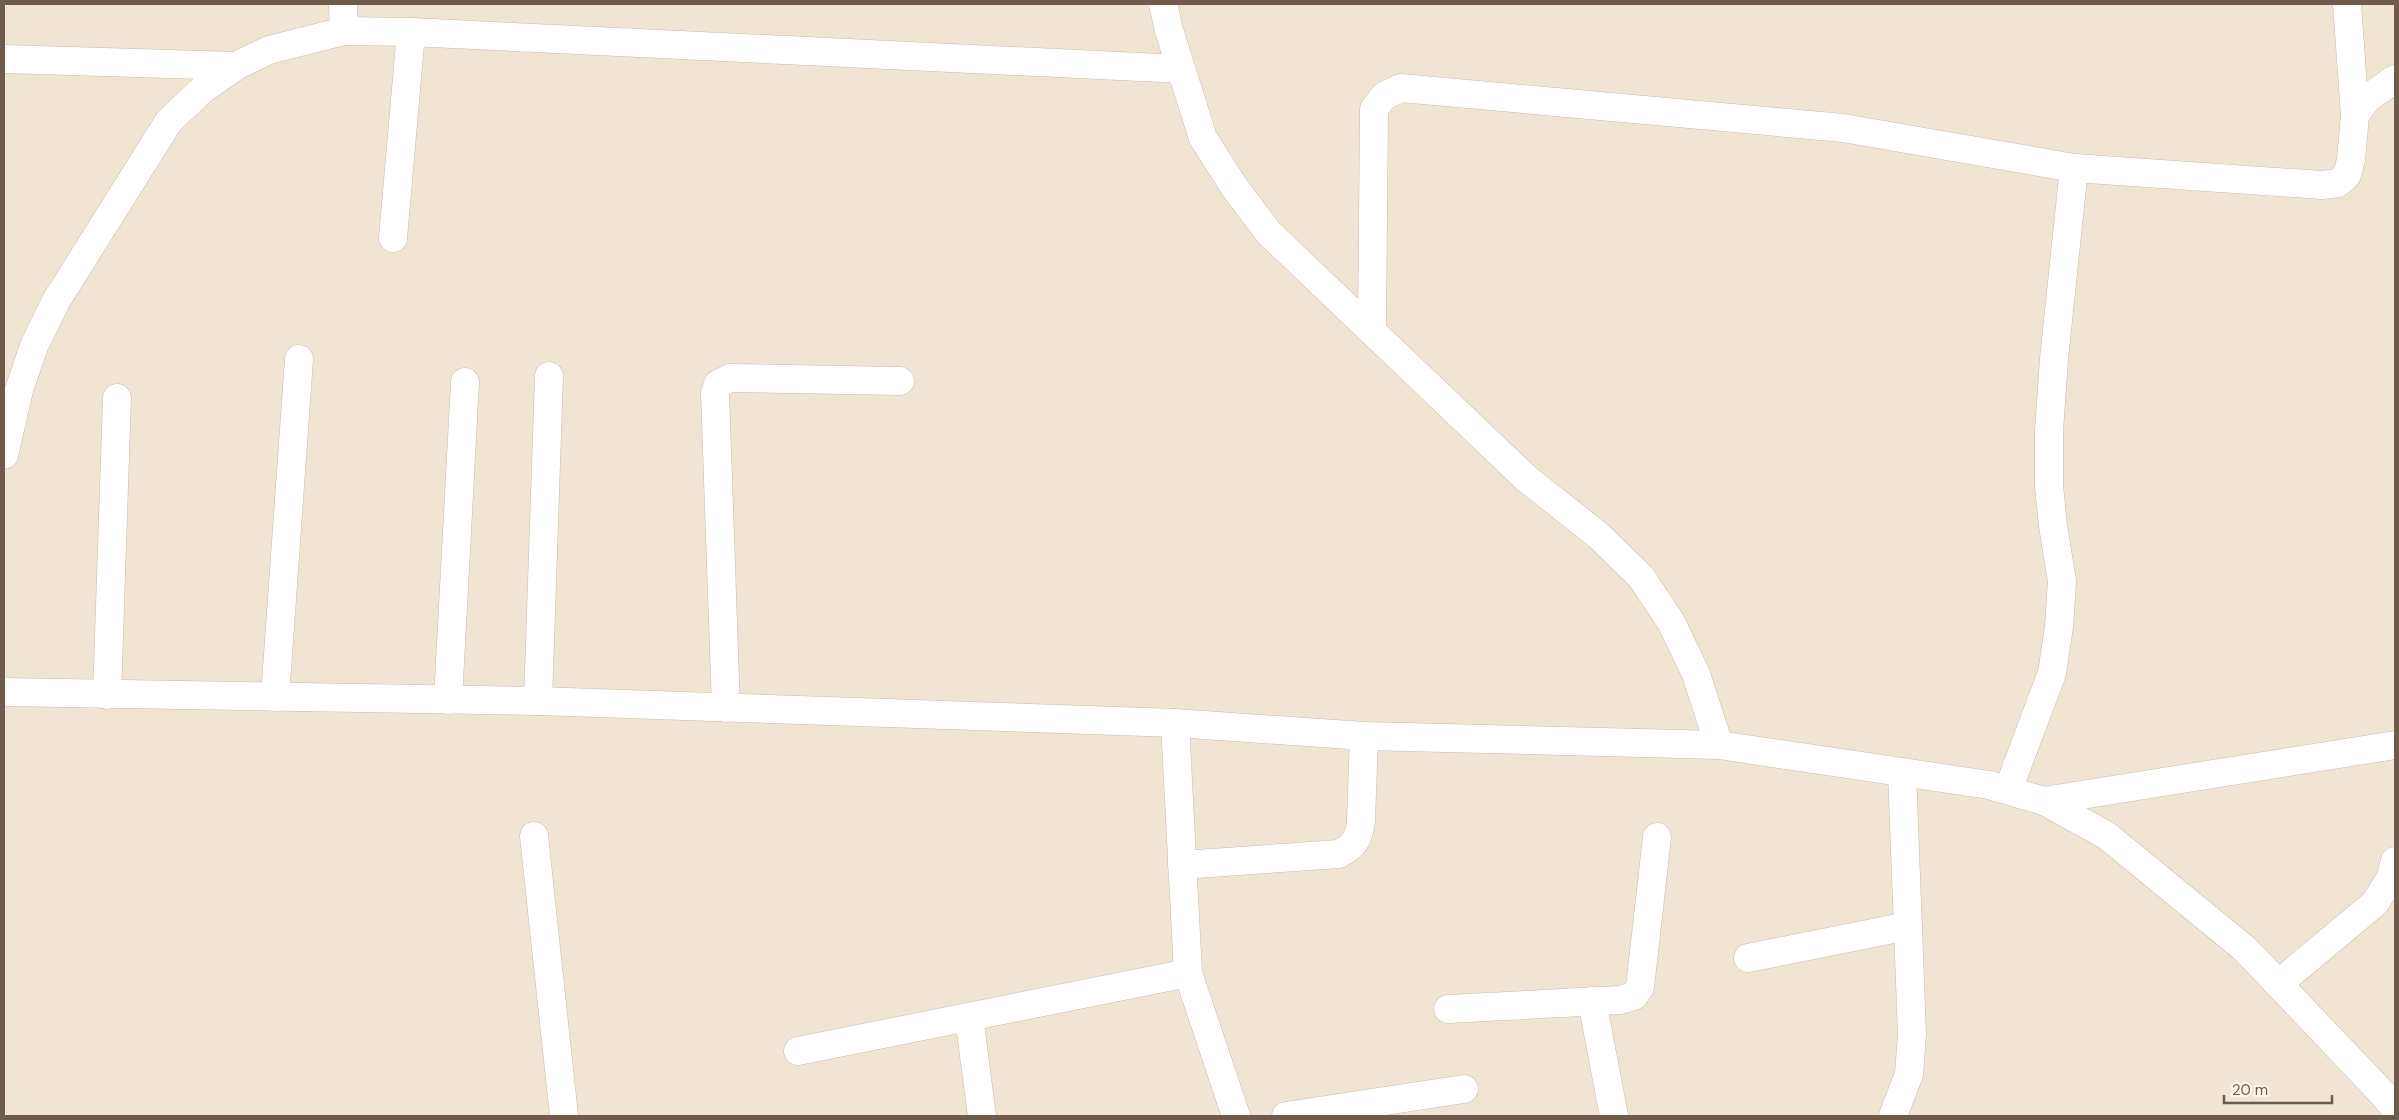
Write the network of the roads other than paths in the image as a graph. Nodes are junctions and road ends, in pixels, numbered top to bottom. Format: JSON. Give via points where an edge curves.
{"nodes":[{"id":1,"x":343,"y":4,"type":"edge"},
{"id":2,"x":1163,"y":4,"type":"edge"},
{"id":3,"x":2347,"y":4,"type":"edge"},
{"id":4,"x":344,"y":31,"type":"junction"},
{"id":5,"x":411,"y":32,"type":"junction"},
{"id":6,"x":4,"y":59,"type":"edge"},
{"id":7,"x":236,"y":66,"type":"junction"},
{"id":8,"x":1181,"y":69,"type":"junction"},
{"id":9,"x":2395,"y":79,"type":"edge"},
{"id":10,"x":2355,"y":116,"type":"junction"},
{"id":11,"x":2074,"y":168,"type":"junction"},
{"id":12,"x":393,"y":238,"type":"dead end"},
{"id":13,"x":1372,"y":330,"type":"junction"},
{"id":14,"x":299,"y":359,"type":"dead end"},
{"id":15,"x":549,"y":376,"type":"dead end"},
{"id":16,"x":900,"y":381,"type":"dead end"},
{"id":17,"x":465,"y":382,"type":"dead end"},
{"id":18,"x":117,"y":398,"type":"dead end"},
{"id":19,"x":4,"y":455,"type":"edge"},
{"id":20,"x":4,"y":692,"type":"edge"},
{"id":21,"x":106,"y":695,"type":"junction"},
{"id":22,"x":276,"y":698,"type":"junction"},
{"id":23,"x":448,"y":700,"type":"junction"},
{"id":24,"x":538,"y":701,"type":"junction"},
{"id":25,"x":726,"y":708,"type":"junction"},
{"id":26,"x":1175,"y":723,"type":"junction"},
{"id":27,"x":1364,"y":736,"type":"junction"},
{"id":28,"x":1719,"y":745,"type":"junction"},
{"id":29,"x":2395,"y":746,"type":"edge"},
{"id":30,"x":1902,"y":772,"type":"junction"},
{"id":31,"x":2008,"y":790,"type":"junction"},
{"id":32,"x":2044,"y":801,"type":"junction"},
{"id":33,"x":534,"y":836,"type":"dead end"},
{"id":34,"x":1657,"y":837,"type":"dead end"},
{"id":35,"x":2395,"y":861,"type":"edge"},
{"id":36,"x":1182,"y":865,"type":"junction"},
{"id":37,"x":1908,"y":926,"type":"junction"},
{"id":38,"x":1748,"y":958,"type":"dead end"},
{"id":39,"x":1188,"y":973,"type":"junction"},
{"id":40,"x":2278,"y":984,"type":"junction"},
{"id":41,"x":1592,"y":1001,"type":"junction"},
{"id":42,"x":1448,"y":1009,"type":"dead end"},
{"id":43,"x":968,"y":1017,"type":"junction"},
{"id":44,"x":798,"y":1051,"type":"dead end"},
{"id":45,"x":1464,"y":1089,"type":"dead end"},
{"id":46,"x":2395,"y":1109,"type":"edge"},
{"id":47,"x":564,"y":1116,"type":"edge"},
{"id":48,"x":982,"y":1116,"type":"edge"},
{"id":49,"x":1236,"y":1116,"type":"edge"},
{"id":50,"x":1286,"y":1116,"type":"edge"},
{"id":51,"x":1614,"y":1116,"type":"edge"},
{"id":52,"x":1893,"y":1116,"type":"edge"}],
"edges":[{"from":1,"to":4,"type":"street"},
{"from":2,"to":8,"type":"street"},
{"from":3,"to":10,"type":"street"},
{"from":4,"to":5,"type":"street"},
{"from":4,"to":7,"type":"street","via":[[269,50]]},
{"from":5,"to":8,"type":"street"},
{"from":5,"to":12,"type":"street"},
{"from":6,"to":7,"type":"street"},
{"from":7,"to":19,"type":"street","via":[[203,89],[169,121],[56,300],[18,390]]},
{"from":8,"to":13,"type":"street","via":[[1203,138],[1235,188],[1270,233]]},
{"from":9,"to":10,"type":"street","via":[[2368,98]]},
{"from":10,"to":11,"type":"street","via":[[2351,160],[2347,175],[2338,183],[2322,185]]},
{"from":11,"to":13,"type":"street","via":[[1843,128],[1401,88],[1384,96],[1374,110]]},
{"from":11,"to":31,"type":"street","via":[[2049,431],[2052,526],[2062,581],[2059,627],[2052,673]]},
{"from":13,"to":28,"type":"street","via":[[1527,479],[1599,536],[1641,577],[1671,622],[1696,674]]},
{"from":14,"to":22,"type":"street"},
{"from":15,"to":24,"type":"street"},
{"from":16,"to":25,"type":"street","via":[[730,378],[718,384],[715,393]]},
{"from":17,"to":23,"type":"street"},
{"from":18,"to":21,"type":"street"},
{"from":20,"to":21,"type":"street"},
{"from":21,"to":22,"type":"street"},
{"from":22,"to":23,"type":"street"},
{"from":23,"to":24,"type":"street"},
{"from":24,"to":25,"type":"street"},
{"from":25,"to":26,"type":"street"},
{"from":26,"to":27,"type":"street"},
{"from":26,"to":36,"type":"street"},
{"from":27,"to":28,"type":"street"},
{"from":27,"to":36,"type":"street","via":[[1360,835],[1352,846],[1339,854]]},
{"from":28,"to":30,"type":"street"},
{"from":29,"to":32,"type":"street"},
{"from":30,"to":31,"type":"street"},
{"from":30,"to":37,"type":"street"},
{"from":31,"to":32,"type":"street"},
{"from":32,"to":40,"type":"street","via":[[2106,835],[2245,949]]},
{"from":33,"to":47,"type":"street"},
{"from":34,"to":41,"type":"street","via":[[1640,987],[1634,996]]},
{"from":35,"to":40,"type":"street","via":[[2390,879],[2375,902]]},
{"from":36,"to":39,"type":"street"},
{"from":37,"to":38,"type":"street"},
{"from":37,"to":52,"type":"street","via":[[1912,1034],[1909,1074]]},
{"from":39,"to":43,"type":"street"},
{"from":39,"to":49,"type":"street"},
{"from":40,"to":46,"type":"street"},
{"from":41,"to":42,"type":"street"},
{"from":41,"to":51,"type":"street"},
{"from":43,"to":44,"type":"street"},
{"from":43,"to":48,"type":"street"},
{"from":45,"to":50,"type":"street"}]}
